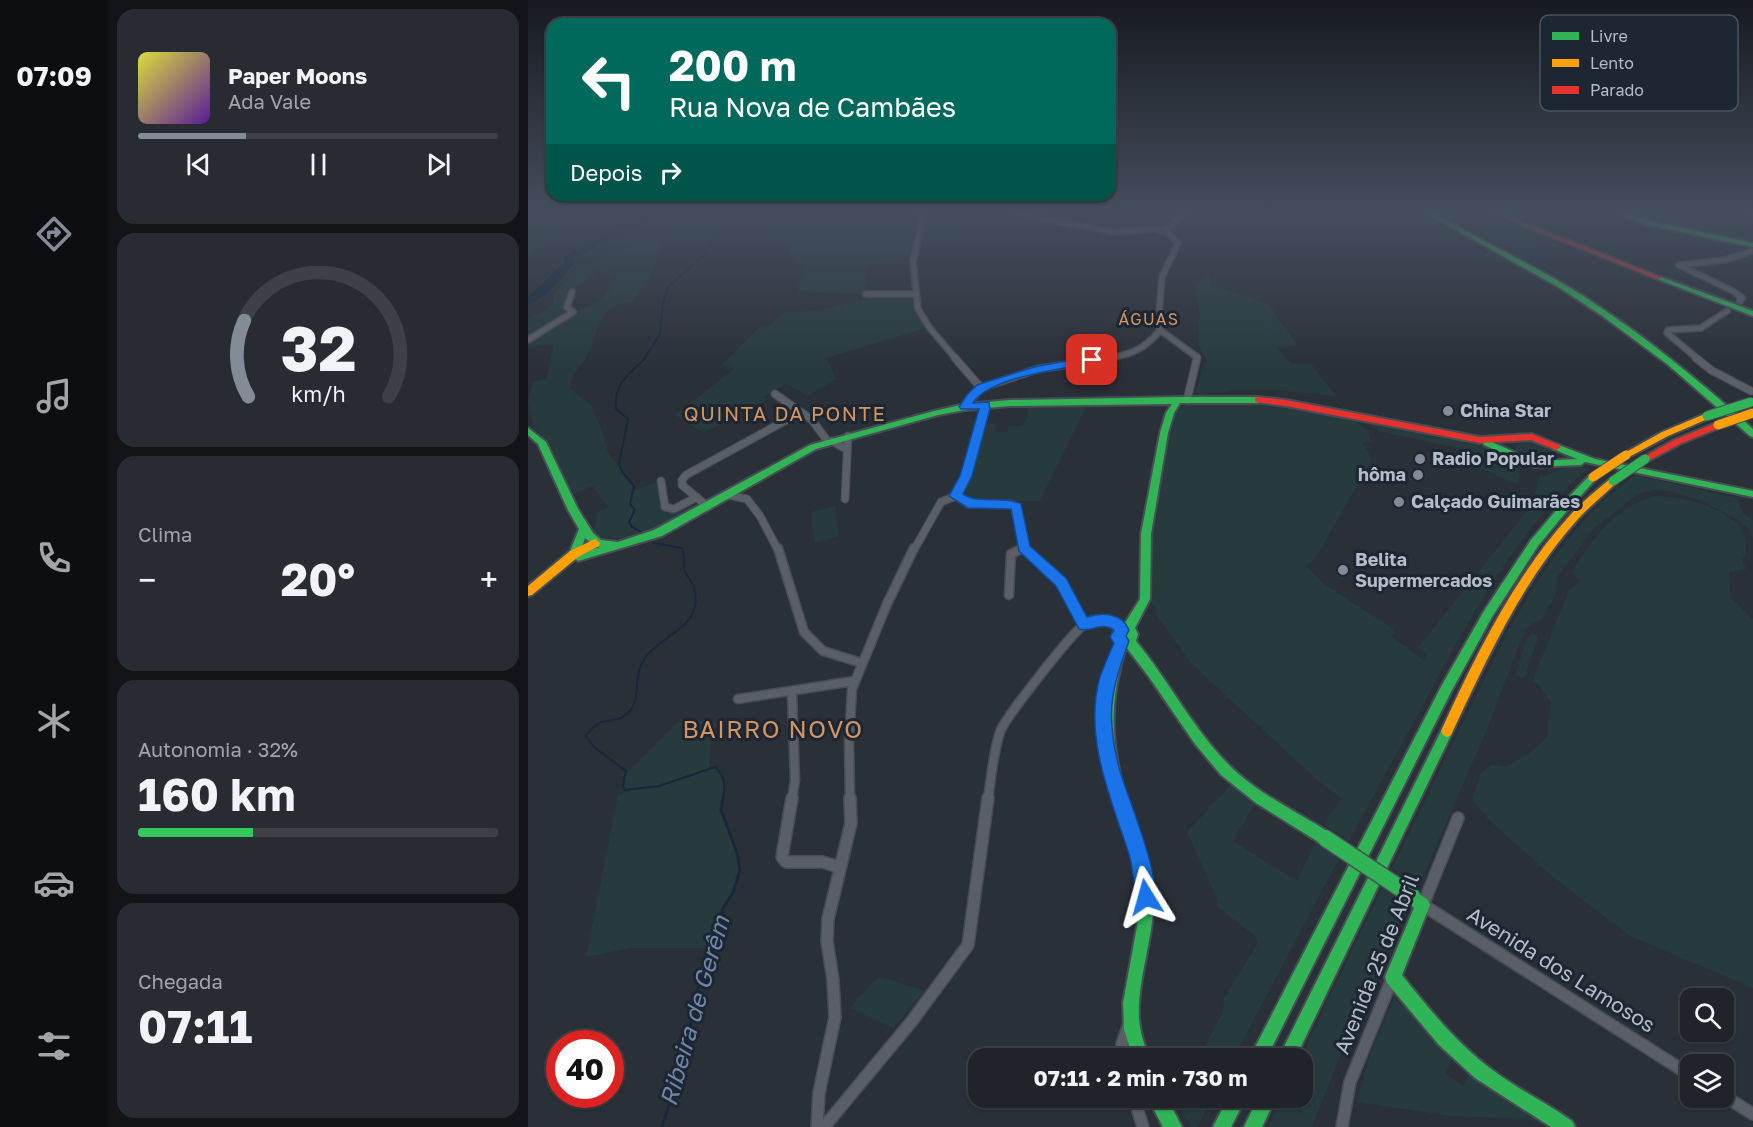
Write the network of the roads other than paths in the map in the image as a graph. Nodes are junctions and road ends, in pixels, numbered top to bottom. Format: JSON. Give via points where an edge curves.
{"nodes":[{"id":1,"x":913,"y":266,"type":"edge"},
{"id":2,"x":1168,"y":266,"type":"edge"},
{"id":3,"x":1523,"y":266,"type":"edge"},
{"id":4,"x":1537,"y":266,"type":"edge"},
{"id":5,"x":1625,"y":266,"type":"edge"},
{"id":6,"x":1628,"y":266,"type":"edge"},
{"id":7,"x":1680,"y":266,"type":"edge"},
{"id":8,"x":572,"y":292,"type":"dead end"},
{"id":9,"x":866,"y":294,"type":"dead end"},
{"id":10,"x":916,"y":294,"type":"junction"},
{"id":11,"x":1740,"y":301,"type":"dead end"},
{"id":12,"x":1725,"y":305,"type":"junction"},
{"id":13,"x":1753,"y":313,"type":"edge"},
{"id":14,"x":1160,"y":330,"type":"junction"},
{"id":15,"x":528,"y":340,"type":"edge"},
{"id":16,"x":981,"y":388,"type":"junction"},
{"id":17,"x":775,"y":394,"type":"dead end"},
{"id":18,"x":1164,"y":400,"type":"junction"},
{"id":19,"x":1182,"y":400,"type":"junction"},
{"id":20,"x":1752,"y":402,"type":"edge"},
{"id":21,"x":985,"y":405,"type":"junction"},
{"id":22,"x":965,"y":407,"type":"junction"},
{"id":23,"x":801,"y":412,"type":"junction"},
{"id":24,"x":1170,"y":413,"type":"junction"},
{"id":25,"x":1753,"y":421,"type":"edge"},
{"id":26,"x":528,"y":431,"type":"edge"},
{"id":27,"x":1753,"y":434,"type":"edge"},
{"id":28,"x":848,"y":436,"type":"junction"},
{"id":29,"x":1480,"y":440,"type":"junction"},
{"id":30,"x":1515,"y":440,"type":"junction"},
{"id":31,"x":830,"y":441,"type":"junction"},
{"id":32,"x":1552,"y":447,"type":"junction"},
{"id":33,"x":846,"y":449,"type":"junction"},
{"id":34,"x":1517,"y":457,"type":"junction"},
{"id":35,"x":1593,"y":462,"type":"junction"},
{"id":36,"x":1551,"y":463,"type":"junction"},
{"id":37,"x":661,"y":482,"type":"dead end"},
{"id":38,"x":743,"y":486,"type":"junction"},
{"id":39,"x":1753,"y":494,"type":"edge"},
{"id":40,"x":728,"y":495,"type":"junction"},
{"id":41,"x":956,"y":496,"type":"junction"},
{"id":42,"x":697,"y":497,"type":"junction"},
{"id":43,"x":747,"y":499,"type":"junction"},
{"id":44,"x":845,"y":499,"type":"dead end"},
{"id":45,"x":708,"y":507,"type":"junction"},
{"id":46,"x":583,"y":531,"type":"junction"},
{"id":47,"x":595,"y":543,"type":"junction"},
{"id":48,"x":613,"y":546,"type":"junction"},
{"id":49,"x":1024,"y":548,"type":"junction"},
{"id":50,"x":576,"y":555,"type":"junction"},
{"id":51,"x":528,"y":592,"type":"edge"},
{"id":52,"x":1010,"y":596,"type":"dead end"},
{"id":53,"x":1084,"y":624,"type":"junction"},
{"id":54,"x":1125,"y":635,"type":"junction"},
{"id":55,"x":862,"y":663,"type":"junction"},
{"id":56,"x":854,"y":681,"type":"junction"},
{"id":57,"x":792,"y":692,"type":"junction"},
{"id":58,"x":738,"y":699,"type":"dead end"},
{"id":59,"x":1458,"y":818,"type":"dead end"},
{"id":60,"x":839,"y":867,"type":"junction"},
{"id":61,"x":1423,"y":904,"type":"junction"},
{"id":62,"x":1393,"y":977,"type":"junction"},
{"id":63,"x":1131,"y":1020,"type":"junction"},
{"id":64,"x":1123,"y":1048,"type":"edge"},
{"id":65,"x":1138,"y":1048,"type":"edge"},
{"id":66,"x":1263,"y":1048,"type":"edge"},
{"id":67,"x":1291,"y":1048,"type":"edge"},
{"id":68,"x":1680,"y":1069,"type":"edge"},
{"id":69,"x":1734,"y":1102,"type":"edge"},
{"id":70,"x":1137,"y":1108,"type":"edge"},
{"id":71,"x":1162,"y":1108,"type":"edge"},
{"id":72,"x":1232,"y":1108,"type":"edge"},
{"id":73,"x":1262,"y":1108,"type":"edge"},
{"id":74,"x":1753,"y":1114,"type":"edge"},
{"id":75,"x":1171,"y":1124,"type":"edge"},
{"id":76,"x":817,"y":1127,"type":"edge"},
{"id":77,"x":824,"y":1127,"type":"edge"},
{"id":78,"x":1143,"y":1127,"type":"edge"},
{"id":79,"x":1222,"y":1127,"type":"edge"},
{"id":80,"x":1253,"y":1127,"type":"edge"},
{"id":81,"x":1342,"y":1127,"type":"edge"},
{"id":82,"x":1566,"y":1127,"type":"edge"}],
"edges":[{"from":1,"to":10,"type":"street"},
{"from":2,"to":14,"type":"street","via":[[1162,277]]},
{"from":3,"to":27,"type":"main road","via":[[1627,328],[1668,358]]},
{"from":4,"to":25,"type":"main road","via":[[1636,326]]},
{"from":5,"to":13,"type":"main road"},
{"from":6,"to":12,"type":"main road"},
{"from":7,"to":11,"type":"street","via":[[1733,291],[1742,298]]},
{"from":8,"to":15,"type":"street","via":[[567,308],[573,312]]},
{"from":9,"to":10,"type":"street"},
{"from":10,"to":16,"type":"street","via":[[918,309],[929,327]]},
{"from":12,"to":13,"type":"main road"},
{"from":12,"to":20,"type":"street","via":[[1701,328],[1675,328],[1667,333]]},
{"from":14,"to":16,"type":"street","via":[[1149,345],[1118,357],[1045,368]]},
{"from":14,"to":19,"type":"street","via":[[1197,357]]},
{"from":16,"to":22,"type":"street"},
{"from":17,"to":23,"type":"street"},
{"from":18,"to":19,"type":"main road"},
{"from":18,"to":21,"type":"main road"},
{"from":18,"to":24,"type":"main road"},
{"from":19,"to":24,"type":"main road"},
{"from":19,"to":29,"type":"main road","via":[[1286,403]]},
{"from":20,"to":66,"type":"main road","bridge":true,"via":[[1665,434],[1593,477],[1561,507],[1519,559],[1482,620]]},
{"from":20,"to":67,"type":"main road","bridge":true,"via":[[1718,425],[1645,459],[1613,481],[1576,515],[1535,566],[1496,630]]},
{"from":21,"to":22,"type":"main road"},
{"from":21,"to":41,"type":"street","via":[[966,476]]},
{"from":22,"to":28,"type":"main road"},
{"from":23,"to":31,"type":"street"},
{"from":23,"to":42,"type":"street","via":[[686,475],[682,485]]},
{"from":24,"to":54,"type":"main road","via":[[1146,534],[1145,600]]},
{"from":26,"to":46,"type":"main road","via":[[542,441]]},
{"from":28,"to":31,"type":"main road"},
{"from":28,"to":33,"type":"street"},
{"from":29,"to":30,"type":"main road"},
{"from":29,"to":34,"type":"main road"},
{"from":30,"to":32,"type":"main road","via":[[1532,437]]},
{"from":30,"to":34,"type":"main road","via":[[1510,446]]},
{"from":31,"to":33,"type":"street"},
{"from":31,"to":38,"type":"main road","via":[[804,451]]},
{"from":32,"to":35,"type":"main road"},
{"from":32,"to":36,"type":"main road","via":[[1556,456]]},
{"from":33,"to":44,"type":"street"},
{"from":34,"to":36,"type":"main road","via":[[1533,464]]},
{"from":35,"to":36,"type":"main road"},
{"from":35,"to":39,"type":"main road"},
{"from":37,"to":42,"type":"street","via":[[665,507],[674,509]]},
{"from":38,"to":40,"type":"main road"},
{"from":38,"to":43,"type":"street"},
{"from":40,"to":43,"type":"street"},
{"from":40,"to":45,"type":"main road"},
{"from":41,"to":49,"type":"street","via":[[968,504],[1017,507]]},
{"from":41,"to":55,"type":"street","via":[[941,502],[920,537]]},
{"from":42,"to":45,"type":"street"},
{"from":43,"to":55,"type":"street","via":[[777,544],[804,632],[823,651]]},
{"from":45,"to":48,"type":"main road","via":[[658,533]]},
{"from":46,"to":47,"type":"main road"},
{"from":46,"to":50,"type":"main road"},
{"from":47,"to":48,"type":"main road"},
{"from":47,"to":50,"type":"main road"},
{"from":48,"to":50,"type":"main road"},
{"from":49,"to":52,"type":"street","via":[[1011,554]]},
{"from":49,"to":53,"type":"street","via":[[1061,582]]},
{"from":50,"to":51,"type":"main road"},
{"from":53,"to":54,"type":"street","via":[[1108,620],[1119,624]]},
{"from":53,"to":77,"type":"street","via":[[1001,730],[993,761],[969,945]]},
{"from":54,"to":61,"type":"main road","name":"Avenida dos Lamosos","bridge":true,"via":[[1226,771]]},
{"from":54,"to":63,"type":"main road","via":[[1108,679],[1103,710],[1110,769],[1145,882],[1145,913]]},
{"from":55,"to":56,"type":"street"},
{"from":56,"to":57,"type":"street"},
{"from":56,"to":60,"type":"street","via":[[849,720],[851,823]]},
{"from":57,"to":58,"type":"street"},
{"from":57,"to":60,"type":"street","via":[[795,780],[782,857],[786,862],[822,862]]},
{"from":59,"to":61,"type":"street","name":"Avenida 25 de Abril"},
{"from":60,"to":76,"type":"street","via":[[827,941],[835,1017],[819,1093]]},
{"from":61,"to":62,"type":"main road","name":"Avenida 25 de Abril"},
{"from":61,"to":68,"type":"street","name":"Avenida dos Lamosos"},
{"from":62,"to":81,"type":"street","name":"Avenida 25 de Abril","via":[[1350,1082]]},
{"from":62,"to":82,"type":"main road","via":[[1463,1057],[1494,1082]]},
{"from":63,"to":64,"type":"street"},
{"from":63,"to":65,"type":"main road"},
{"from":69,"to":74,"type":"street"},
{"from":70,"to":78,"type":"street"},
{"from":71,"to":75,"type":"main road"},
{"from":72,"to":79,"type":"main road"},
{"from":73,"to":80,"type":"main road"}]}
